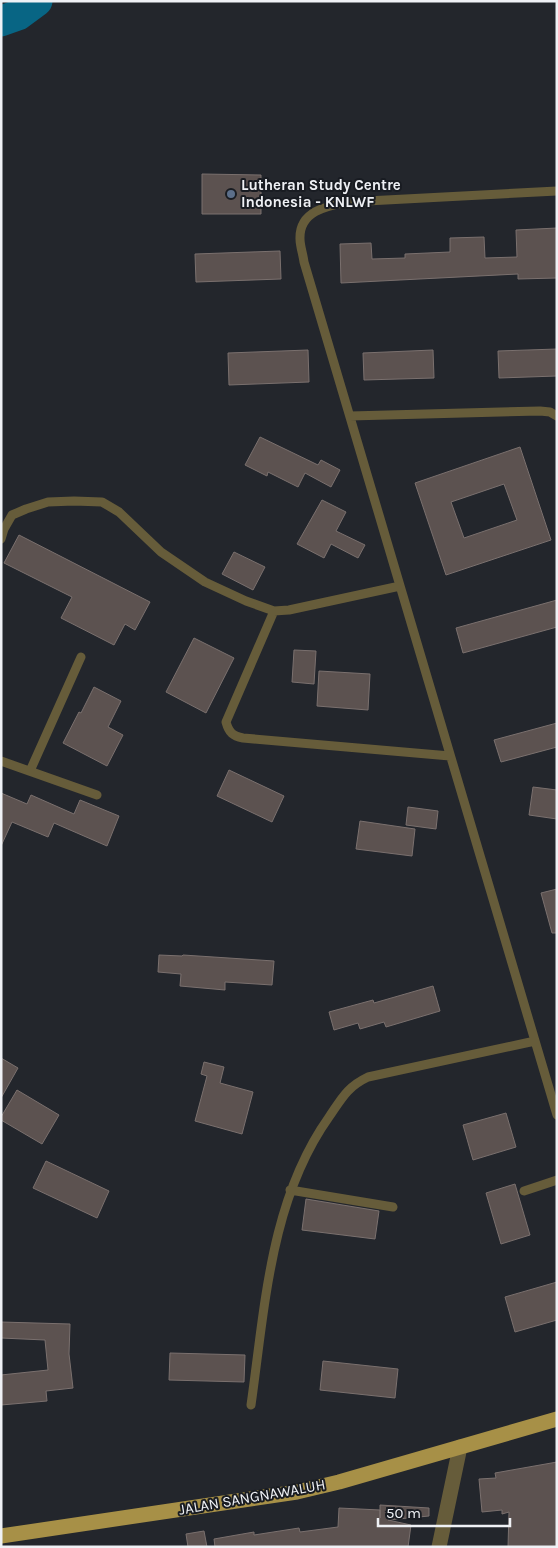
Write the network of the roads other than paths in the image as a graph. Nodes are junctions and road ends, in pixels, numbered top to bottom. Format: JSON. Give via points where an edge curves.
{"nodes":[{"id":1,"x":557,"y":191,"type":"edge"},
{"id":2,"x":350,"y":416,"type":"junction"},
{"id":3,"x":557,"y":416,"type":"edge"},
{"id":4,"x":1,"y":539,"type":"edge"},
{"id":5,"x":400,"y":586,"type":"junction"},
{"id":6,"x":274,"y":611,"type":"junction"},
{"id":7,"x":81,"y":657,"type":"dead end"},
{"id":8,"x":450,"y":756,"type":"junction"},
{"id":9,"x":1,"y":761,"type":"edge"},
{"id":10,"x":30,"y":771,"type":"junction"},
{"id":11,"x":96,"y":795,"type":"dead end"},
{"id":12,"x":535,"y":1041,"type":"junction"},
{"id":13,"x":557,"y":1115,"type":"edge"},
{"id":14,"x":557,"y":1180,"type":"edge"},
{"id":15,"x":290,"y":1190,"type":"junction"},
{"id":16,"x":524,"y":1191,"type":"dead end"},
{"id":17,"x":393,"y":1207,"type":"dead end"},
{"id":18,"x":252,"y":1405,"type":"dead end"},
{"id":19,"x":557,"y":1419,"type":"edge"},
{"id":20,"x":460,"y":1447,"type":"junction"},
{"id":21,"x":1,"y":1536,"type":"edge"},
{"id":22,"x":439,"y":1547,"type":"edge"}],
"edges":[{"from":1,"to":2,"type":"lane","via":[[348,202],[312,213],[302,225],[300,238],[304,262]]},
{"from":2,"to":3,"type":"lane","via":[[540,411]]},
{"from":2,"to":5,"type":"lane"},
{"from":4,"to":6,"type":"lane","via":[[12,516],[26,509],[48,502],[102,502],[119,512],[161,552],[205,582]]},
{"from":5,"to":6,"type":"lane"},
{"from":5,"to":8,"type":"lane"},
{"from":6,"to":8,"type":"lane","via":[[226,722],[234,736]]},
{"from":7,"to":10,"type":"lane"},
{"from":8,"to":12,"type":"lane"},
{"from":9,"to":10,"type":"lane"},
{"from":10,"to":11,"type":"lane"},
{"from":12,"to":13,"type":"lane"},
{"from":12,"to":15,"type":"lane","via":[[360,1081],[348,1089],[319,1130]]},
{"from":14,"to":16,"type":"lane"},
{"from":15,"to":17,"type":"lane"},
{"from":15,"to":18,"type":"lane","via":[[271,1257]]},
{"from":19,"to":20,"type":"main road","name":"JALAN SANGNAWALUH"},
{"from":20,"to":21,"type":"main road","name":"JALAN SANGNAWALUH","via":[[298,1492]]},
{"from":20,"to":22,"type":"street"}]}
